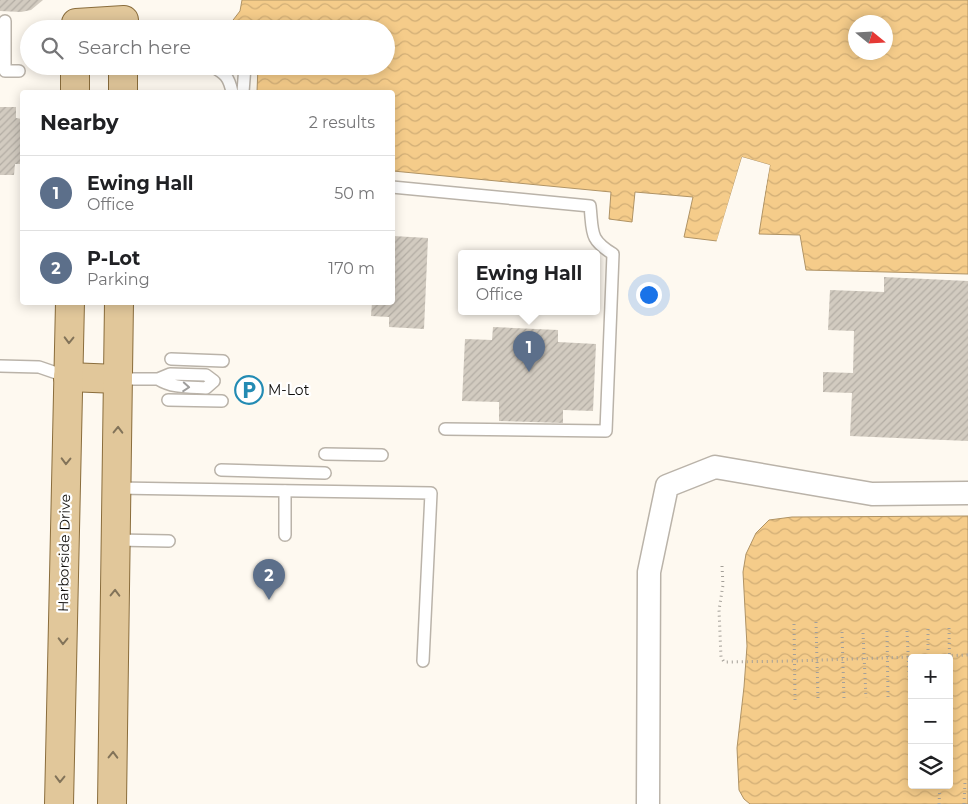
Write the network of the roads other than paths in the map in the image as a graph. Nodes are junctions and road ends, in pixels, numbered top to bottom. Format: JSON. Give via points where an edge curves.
{"nodes":[{"id":1,"x":124,"y":16,"type":"edge"},
{"id":2,"x":76,"y":17,"type":"edge"},
{"id":3,"x":3,"y":30,"type":"edge"},
{"id":4,"x":19,"y":71,"type":"dead end"},
{"id":5,"x":75,"y":75,"type":"edge"},
{"id":6,"x":123,"y":75,"type":"edge"},
{"id":7,"x":224,"y":75,"type":"edge"},
{"id":8,"x":244,"y":75,"type":"edge"},
{"id":9,"x":75,"y":90,"type":"edge"},
{"id":10,"x":123,"y":90,"type":"edge"},
{"id":11,"x":232,"y":90,"type":"edge"},
{"id":12,"x":243,"y":90,"type":"edge"},
{"id":13,"x":395,"y":187,"type":"edge"},
{"id":14,"x":70,"y":305,"type":"edge"},
{"id":15,"x":120,"y":305,"type":"edge"},
{"id":16,"x":171,"y":359,"type":"dead end"},
{"id":17,"x":223,"y":362,"type":"dead end"},
{"id":18,"x":0,"y":366,"type":"edge"},
{"id":19,"x":68,"y":377,"type":"junction"},
{"id":20,"x":118,"y":379,"type":"junction"},
{"id":21,"x":158,"y":379,"type":"dead end"},
{"id":22,"x":168,"y":400,"type":"dead end"},
{"id":23,"x":222,"y":401,"type":"dead end"},
{"id":24,"x":445,"y":429,"type":"dead end"},
{"id":25,"x":325,"y":454,"type":"dead end"},
{"id":26,"x":382,"y":455,"type":"dead end"},
{"id":27,"x":222,"y":470,"type":"dead end"},
{"id":28,"x":325,"y":473,"type":"dead end"},
{"id":29,"x":117,"y":488,"type":"junction"},
{"id":30,"x":285,"y":491,"type":"junction"},
{"id":31,"x":968,"y":493,"type":"edge"},
{"id":32,"x":285,"y":535,"type":"dead end"},
{"id":33,"x":116,"y":540,"type":"junction"},
{"id":34,"x":169,"y":541,"type":"dead end"},
{"id":35,"x":423,"y":661,"type":"dead end"},
{"id":36,"x":59,"y":804,"type":"edge"},
{"id":37,"x":112,"y":804,"type":"edge"},
{"id":38,"x":648,"y":804,"type":"edge"}],
"edges":[{"from":1,"to":2,"type":"main road"},
{"from":3,"to":4,"type":"lane","via":[[5,71]]},
{"from":5,"to":9,"type":"main road"},
{"from":6,"to":10,"type":"main road"},
{"from":7,"to":11,"type":"lane"},
{"from":8,"to":12,"type":"lane"},
{"from":13,"to":24,"type":"lane","via":[[590,206],[594,237],[600,246],[613,254],[606,431]]},
{"from":14,"to":19,"type":"main road","name":"Harborside Drive","one_way":true},
{"from":15,"to":20,"type":"main road"},
{"from":16,"to":17,"type":"lane"},
{"from":18,"to":19,"type":"lane","via":[[38,368]]},
{"from":19,"to":20,"type":"main road"},
{"from":19,"to":36,"type":"main road","name":"Harborside Drive","one_way":true},
{"from":20,"to":21,"type":"lane"},
{"from":29,"to":20,"type":"main road","one_way":true},
{"from":22,"to":23,"type":"lane"},
{"from":25,"to":26,"type":"lane"},
{"from":27,"to":28,"type":"lane"},
{"from":29,"to":30,"type":"lane"},
{"from":29,"to":33,"type":"main road"},
{"from":30,"to":32,"type":"lane"},
{"from":30,"to":35,"type":"lane","via":[[431,493]]},
{"from":31,"to":38,"type":"street","via":[[872,494],[715,468],[667,486],[649,572]]},
{"from":33,"to":34,"type":"lane"},
{"from":37,"to":33,"type":"main road","one_way":true}]}
